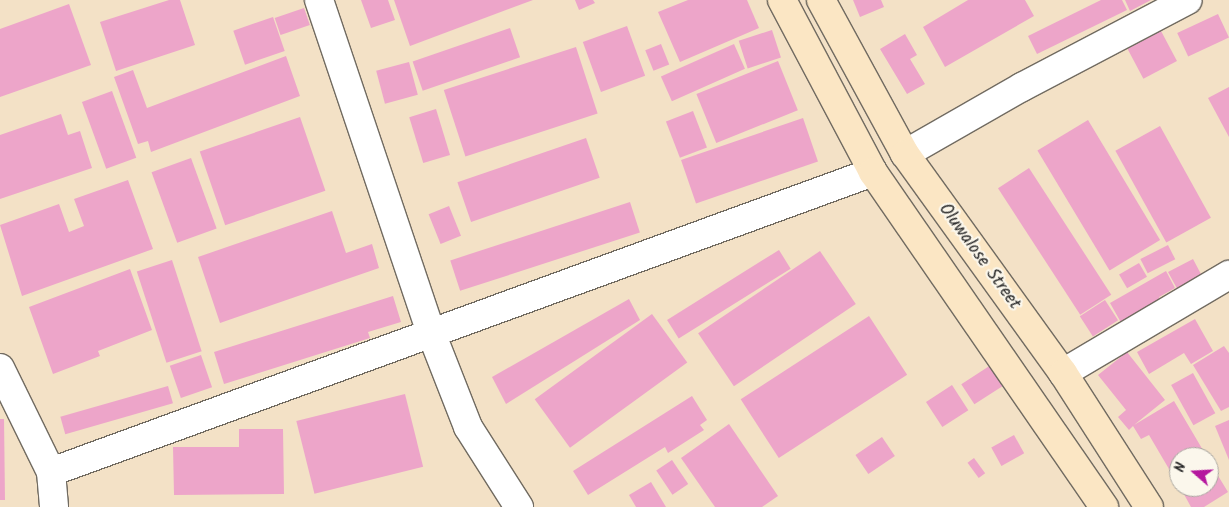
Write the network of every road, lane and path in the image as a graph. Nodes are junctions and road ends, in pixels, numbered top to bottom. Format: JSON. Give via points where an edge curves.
{"nodes":[{"id":1,"x":319,"y":0,"type":"edge"},
{"id":2,"x":782,"y":0,"type":"edge"},
{"id":3,"x":822,"y":0,"type":"edge"},
{"id":4,"x":1188,"y":0,"type":"edge"},
{"id":5,"x":905,"y":154,"type":"junction"},
{"id":6,"x":873,"y":172,"type":"junction"},
{"id":7,"x":1229,"y":275,"type":"edge"},
{"id":8,"x":432,"y":335,"type":"junction"},
{"id":9,"x":0,"y":368,"type":"edge"},
{"id":10,"x":1063,"y":372,"type":"junction"},
{"id":11,"x":51,"y":472,"type":"junction"},
{"id":12,"x":54,"y":507,"type":"edge"},
{"id":13,"x":519,"y":507,"type":"edge"},
{"id":14,"x":1104,"y":507,"type":"edge"},
{"id":15,"x":1149,"y":507,"type":"edge"}],
"edges":[{"from":1,"to":8,"type":"street"},
{"from":2,"to":6,"type":"street"},
{"from":3,"to":5,"type":"street","name":"Oluwalose Street"},
{"from":4,"to":5,"type":"street","via":[[1022,87]]},
{"from":5,"to":10,"type":"street","name":"Oluwalose Street"},
{"from":6,"to":8,"type":"street"},
{"from":6,"to":14,"type":"street"},
{"from":7,"to":10,"type":"street"},
{"from":8,"to":11,"type":"street"},
{"from":8,"to":13,"type":"street","via":[[468,427]]},
{"from":9,"to":11,"type":"street"},
{"from":10,"to":15,"type":"street","name":"Oluwalose Street"},
{"from":11,"to":12,"type":"street"}]}
